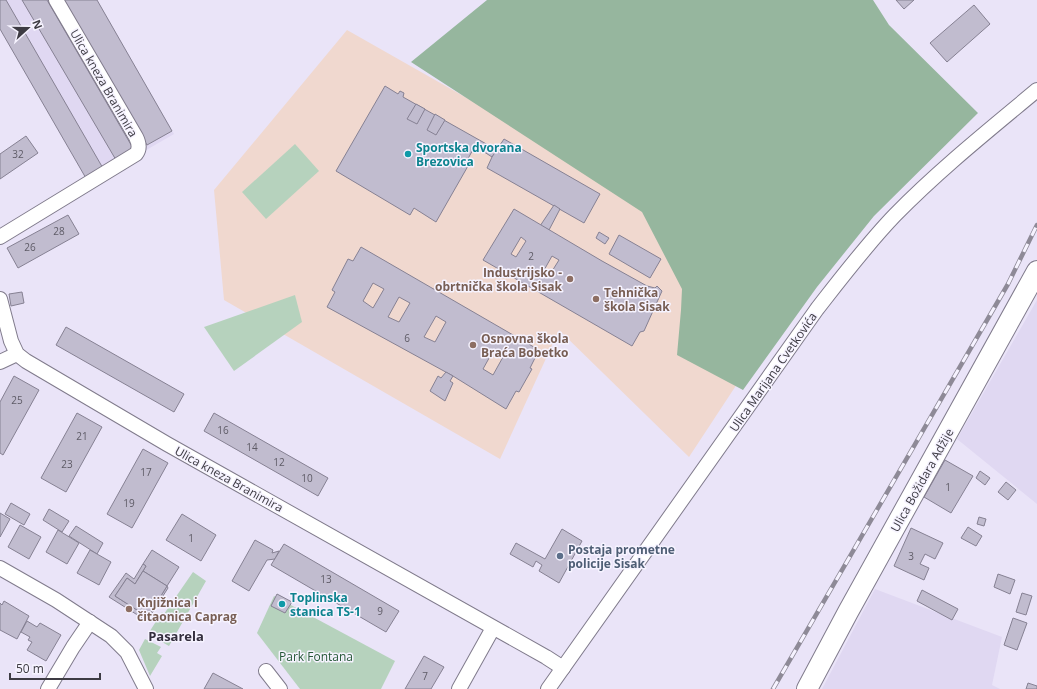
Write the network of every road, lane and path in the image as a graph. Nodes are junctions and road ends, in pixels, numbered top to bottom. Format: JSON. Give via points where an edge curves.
{"nodes":[{"id":1,"x":56,"y":0,"type":"edge"},
{"id":2,"x":1037,"y":90,"type":"edge"},
{"id":3,"x":0,"y":237,"type":"edge"},
{"id":4,"x":1037,"y":271,"type":"edge"},
{"id":5,"x":0,"y":299,"type":"edge"},
{"id":6,"x":17,"y":354,"type":"junction"},
{"id":7,"x":0,"y":362,"type":"edge"},
{"id":8,"x":0,"y":568,"type":"edge"},
{"id":9,"x":90,"y":622,"type":"junction"},
{"id":10,"x":493,"y":628,"type":"junction"},
{"id":11,"x":563,"y":668,"type":"junction"},
{"id":12,"x":266,"y":671,"type":"dead end"},
{"id":13,"x":48,"y":689,"type":"edge"},
{"id":14,"x":146,"y":689,"type":"edge"},
{"id":15,"x":280,"y":689,"type":"edge"},
{"id":16,"x":459,"y":689,"type":"edge"},
{"id":17,"x":548,"y":689,"type":"edge"},
{"id":18,"x":807,"y":689,"type":"edge"}],
"edges":[{"from":1,"to":3,"type":"street","name":"Ulica kneza Branimira","via":[[139,146],[136,154]]},
{"from":2,"to":11,"type":"street","name":"Ulica Marijana Cvetkovića","via":[[945,167],[894,216],[863,251],[817,309]]},
{"from":4,"to":18,"type":"main road","name":"Ulica Božidara Adžije"},
{"from":5,"to":6,"type":"street"},
{"from":6,"to":7,"type":"street"},
{"from":6,"to":10,"type":"street","name":"Ulica kneza Branimira","via":[[161,441]]},
{"from":8,"to":9,"type":"street"},
{"from":9,"to":13,"type":"street"},
{"from":9,"to":14,"type":"street","via":[[121,644]]},
{"from":10,"to":11,"type":"street","name":"Ulica kneza Branimira"},
{"from":10,"to":16,"type":"street"},
{"from":11,"to":17,"type":"street","name":"Ulica Marijana Cvetkovića"},
{"from":12,"to":15,"type":"street"}]}
